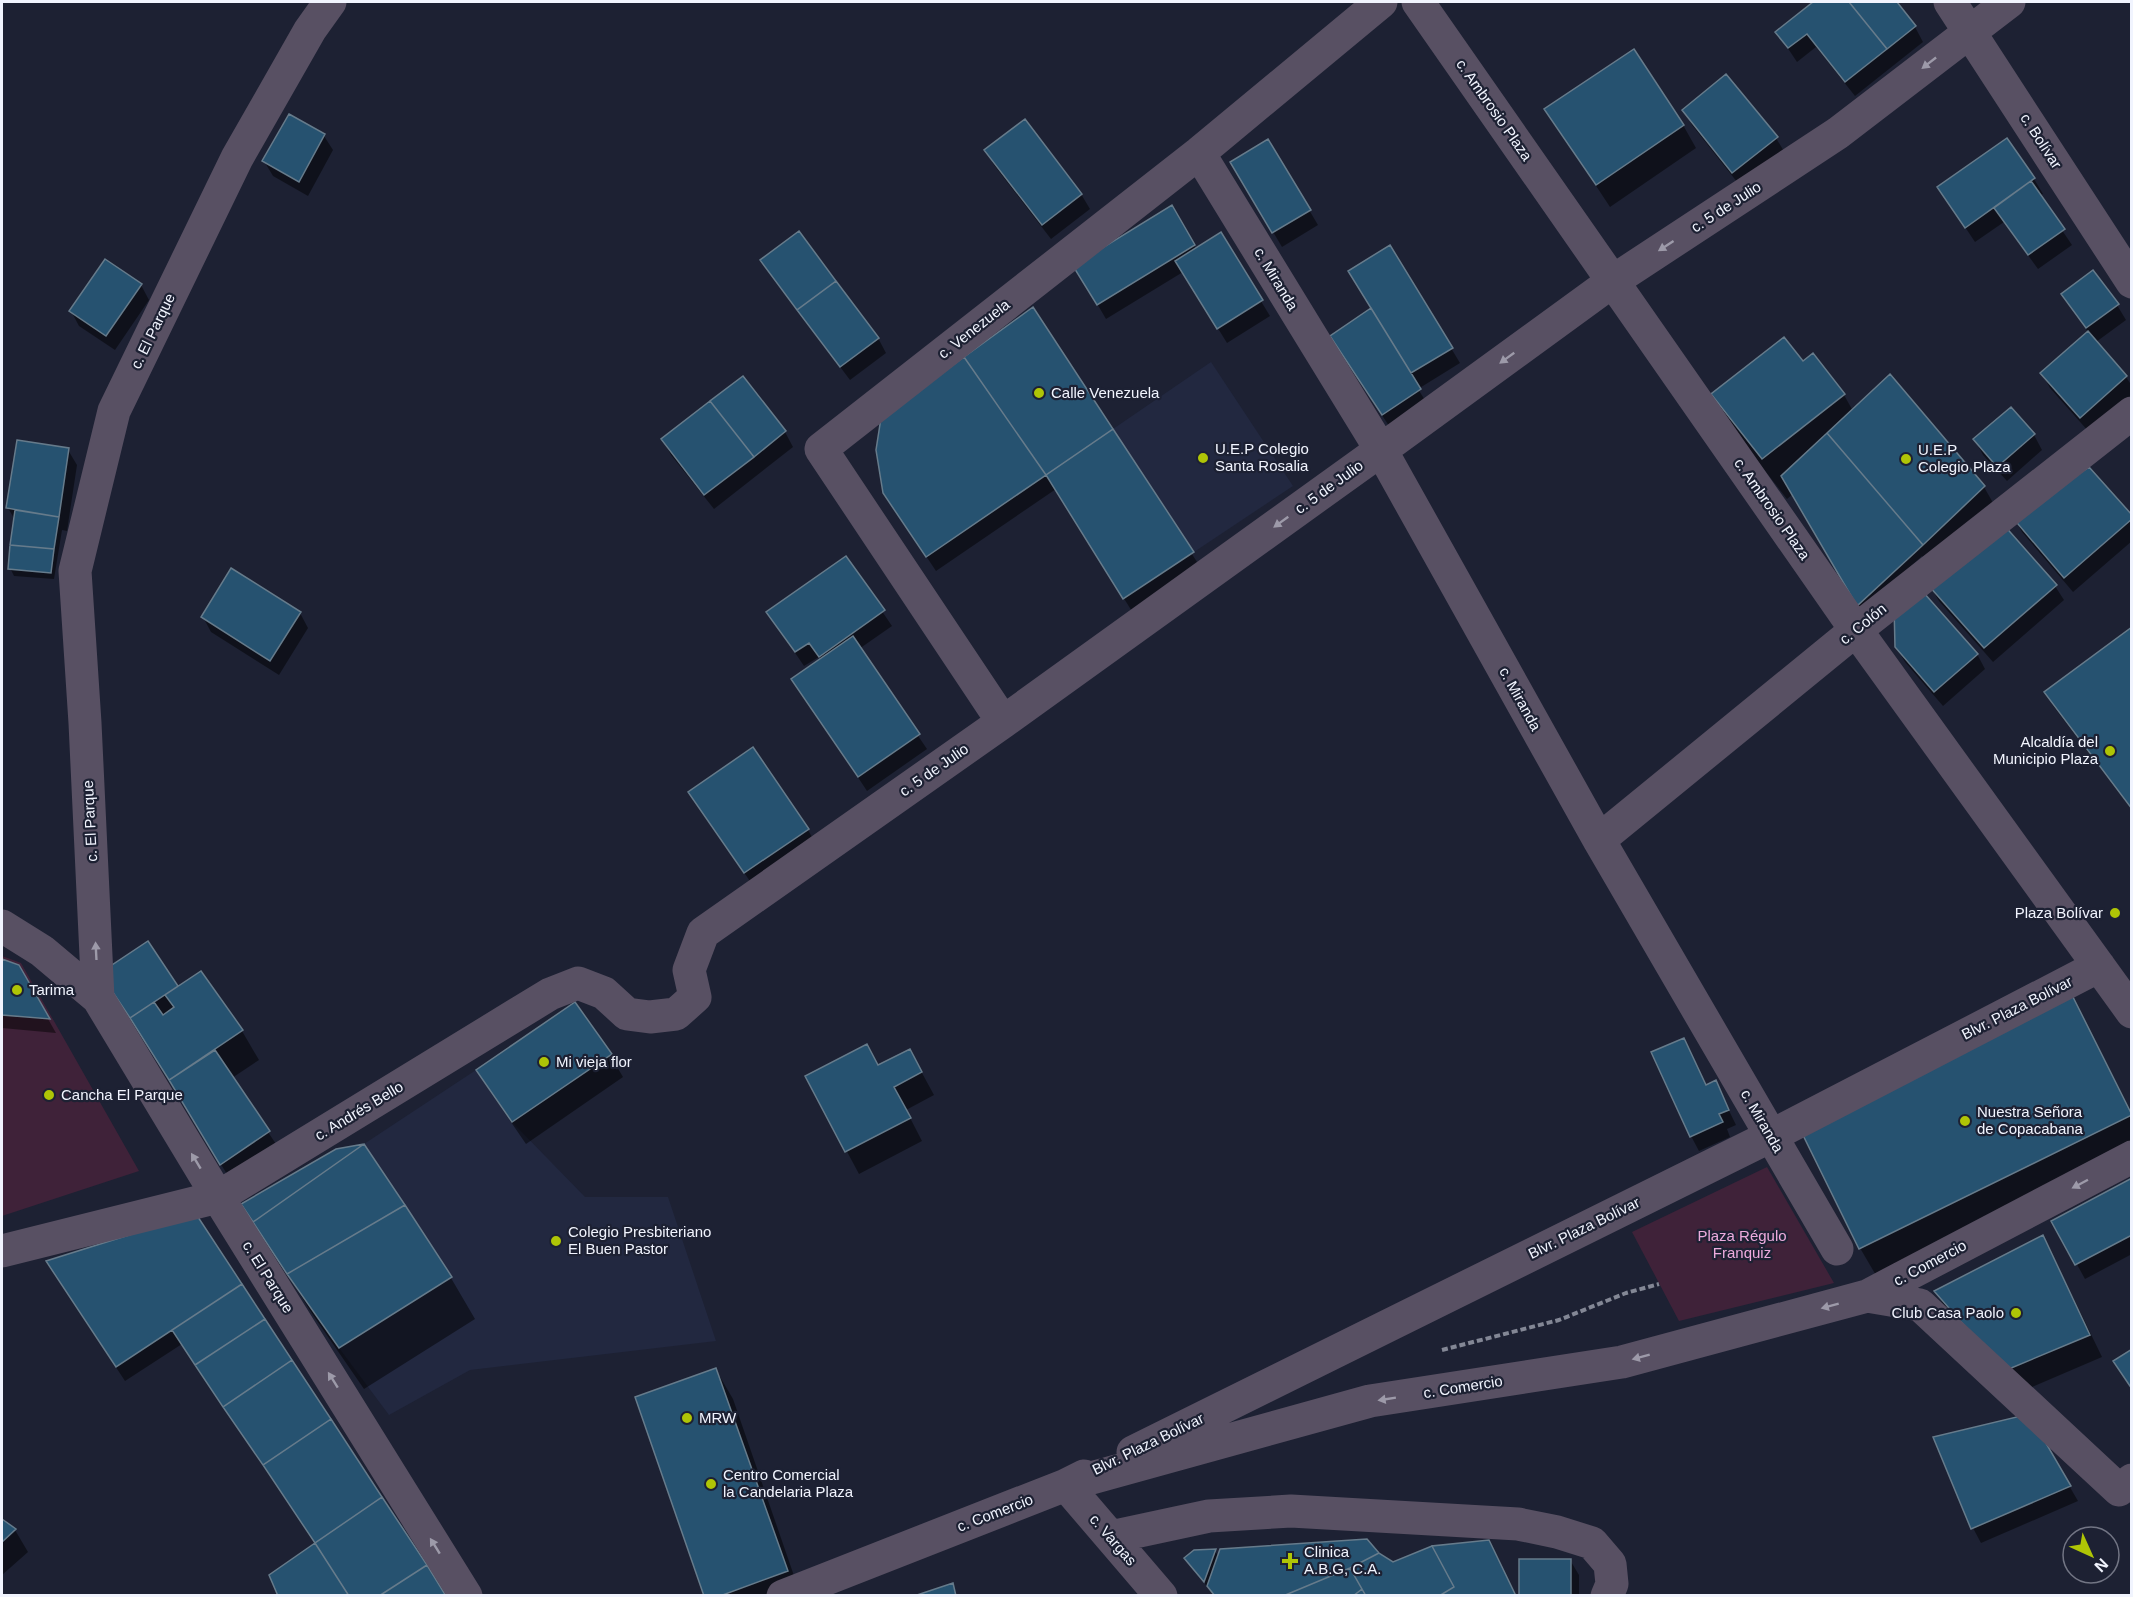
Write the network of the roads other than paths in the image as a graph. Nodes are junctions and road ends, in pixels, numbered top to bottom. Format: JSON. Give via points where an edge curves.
{"nodes":[{"id":1,"x":330,"y":2,"type":"edge"},
{"id":2,"x":1381,"y":2,"type":"edge"},
{"id":3,"x":1418,"y":2,"type":"edge"},
{"id":4,"x":1950,"y":2,"type":"edge"},
{"id":5,"x":2009,"y":2,"type":"edge"},
{"id":6,"x":1971,"y":31,"type":"junction"},
{"id":7,"x":1199,"y":153,"type":"junction"},
{"id":8,"x":1613,"y":280,"type":"junction"},
{"id":9,"x":2132,"y":282,"type":"edge"},
{"id":10,"x":2132,"y":413,"type":"edge"},
{"id":11,"x":1381,"y":450,"type":"junction"},
{"id":12,"x":1856,"y":630,"type":"junction"},
{"id":13,"x":1003,"y":722,"type":"junction"},
{"id":14,"x":1599,"y":840,"type":"junction"},
{"id":15,"x":2,"y":900,"type":"edge"},
{"id":16,"x":2,"y":926,"type":"edge"},
{"id":17,"x":42,"y":951,"type":"junction"},
{"id":18,"x":2099,"y":966,"type":"junction"},
{"id":19,"x":695,"y":997,"type":"joint"},
{"id":20,"x":98,"y":998,"type":"junction"},
{"id":21,"x":2132,"y":1012,"type":"edge"},
{"id":22,"x":1771,"y":1136,"type":"junction"},
{"id":23,"x":2132,"y":1157,"type":"edge"},
{"id":24,"x":218,"y":1197,"type":"junction"},
{"id":25,"x":1837,"y":1249,"type":"dead end"},
{"id":26,"x":2,"y":1251,"type":"edge"},
{"id":27,"x":1867,"y":1296,"type":"junction"},
{"id":28,"x":1066,"y":1485,"type":"junction"},
{"id":29,"x":2127,"y":1491,"type":"edge"},
{"id":30,"x":1111,"y":1537,"type":"junction"},
{"id":31,"x":466,"y":1596,"type":"edge"},
{"id":32,"x":783,"y":1596,"type":"edge"},
{"id":33,"x":1161,"y":1596,"type":"edge"},
{"id":34,"x":1607,"y":1596,"type":"edge"}],
"edges":[{"from":20,"to":1,"type":"street","name":"c. El Parque","one_way":true,"via":[[75,571],[114,411],[237,158]]},
{"from":2,"to":7,"type":"street","name":"c. Venezuela"},
{"from":3,"to":8,"type":"street","name":"c. Ambrosio Plaza"},
{"from":4,"to":6,"type":"street","name":"c. Bolívar"},
{"from":5,"to":6,"type":"street","name":"c. 5 de Julio"},
{"from":6,"to":8,"type":"street","name":"c. 5 de Julio","one_way":true,"via":[[1838,133]]},
{"from":6,"to":9,"type":"street","name":"c. Bolívar"},
{"from":7,"to":11,"type":"street","name":"c. Miranda"},
{"from":7,"to":13,"type":"street","name":"c. Venezuela","via":[[821,448]]},
{"from":8,"to":11,"type":"street","name":"c. 5 de Julio","one_way":true},
{"from":8,"to":12,"type":"street","name":"c. Ambrosio Plaza"},
{"from":10,"to":12,"type":"street","name":"c. Colón"},
{"from":11,"to":13,"type":"street","name":"c. 5 de Julio","one_way":true},
{"from":11,"to":14,"type":"street","name":"c. Miranda"},
{"from":12,"to":14,"type":"street","name":"c. Colón"},
{"from":12,"to":18,"type":"street","name":"c. Ambrosio Plaza"},
{"from":13,"to":19,"type":"street","name":"c. 5 de Julio","via":[[703,933],[689,970]]},
{"from":14,"to":22,"type":"street","name":"c. Miranda"},
{"from":15,"to":17,"type":"street"},
{"from":16,"to":17,"type":"street"},
{"from":17,"to":20,"type":"street"},
{"from":18,"to":21,"type":"street","name":"c. Ambrosio Plaza"},
{"from":18,"to":22,"type":"street","name":"Blvr. Plaza Bolívar"},
{"from":19,"to":24,"type":"street","name":"c. Andrés Bello","via":[[676,1014],[650,1017],[627,1014],[604,993],[578,983],[550,994]]},
{"from":24,"to":20,"type":"street","name":"c. El Parque","one_way":true},
{"from":22,"to":25,"type":"street","name":"c. Miranda"},
{"from":22,"to":28,"type":"street","name":"Blvr. Plaza Bolívar"},
{"from":23,"to":27,"type":"street","name":"c. Comercio","one_way":true},
{"from":24,"to":26,"type":"street","name":"c. Andrés Bello"},
{"from":31,"to":24,"type":"street","name":"c. El Parque","one_way":true},
{"from":27,"to":28,"type":"street","name":"c. Comercio","one_way":true,"via":[[1622,1362],[1370,1401]]},
{"from":27,"to":29,"type":"street","via":[[1920,1305]]},
{"from":28,"to":30,"type":"street","name":"c. Vargas"},
{"from":28,"to":32,"type":"street","name":"c. Comercio"},
{"from":30,"to":33,"type":"street","name":"c. Vargas"},
{"from":30,"to":34,"type":"street","via":[[1209,1516],[1291,1511],[1518,1524],[1592,1542],[1610,1564],[1612,1584]]}]}
